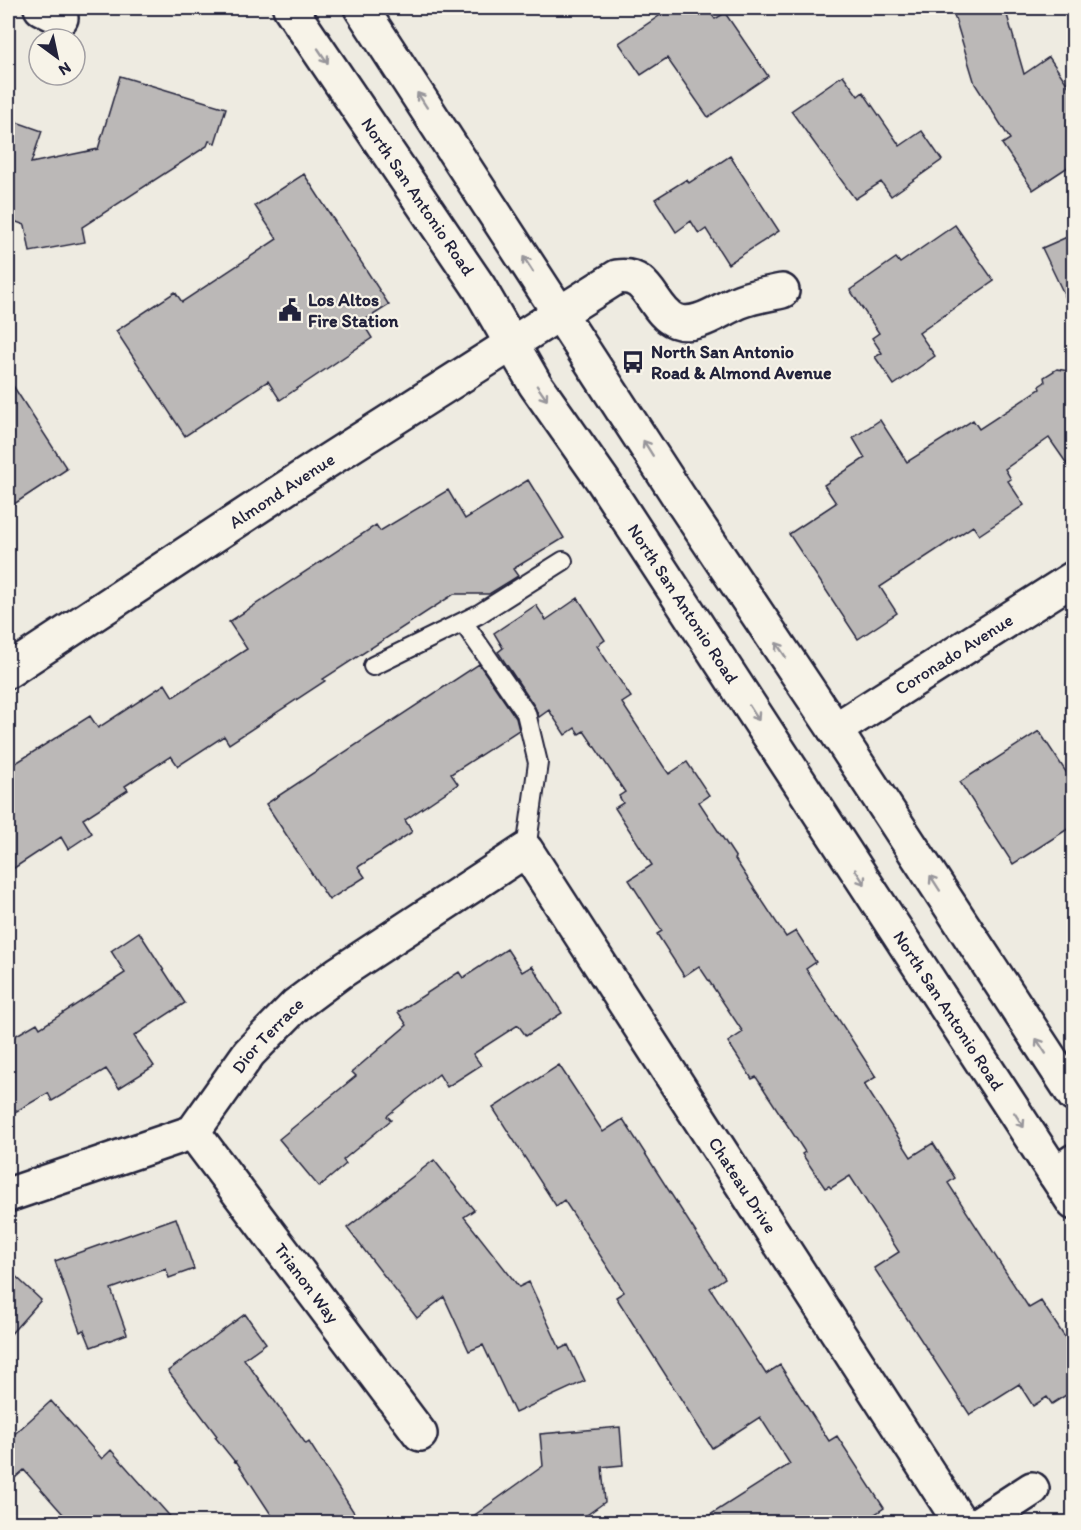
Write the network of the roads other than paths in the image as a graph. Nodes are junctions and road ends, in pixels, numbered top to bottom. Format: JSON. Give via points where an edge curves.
{"nodes":[{"id":1,"x":290,"y":8,"type":"edge"},
{"id":2,"x":361,"y":8,"type":"edge"},
{"id":3,"x":782,"y":291,"type":"dead end"},
{"id":4,"x":560,"y":312,"type":"junction"},
{"id":5,"x":512,"y":343,"type":"junction"},
{"id":6,"x":563,"y":561,"type":"dead end"},
{"id":7,"x":1074,"y":578,"type":"edge"},
{"id":8,"x":463,"y":622,"type":"junction"},
{"id":9,"x":374,"y":666,"type":"dead end"},
{"id":10,"x":8,"y":671,"type":"edge"},
{"id":11,"x":835,"y":730,"type":"junction"},
{"id":12,"x":526,"y":850,"type":"junction"},
{"id":13,"x":1074,"y":1095,"type":"edge"},
{"id":14,"x":193,"y":1132,"type":"junction"},
{"id":15,"x":1064,"y":1167,"type":"edge"},
{"id":16,"x":8,"y":1196,"type":"edge"},
{"id":17,"x":1074,"y":1203,"type":"edge"},
{"id":18,"x":420,"y":1434,"type":"dead end"},
{"id":19,"x":1032,"y":1489,"type":"dead end"},
{"id":20,"x":960,"y":1522,"type":"edge"},
{"id":21,"x":981,"y":1522,"type":"edge"}],
"edges":[{"from":1,"to":5,"type":"street","name":"North San Antonio Road","one_way":true,"via":[[479,287]]},
{"from":4,"to":2,"type":"street","one_way":true},
{"from":3,"to":4,"type":"street","name":"Almond Avenue","via":[[743,300],[687,323],[668,316],[639,282],[627,275],[617,277]]},
{"from":4,"to":5,"type":"street","name":"Almond Avenue"},
{"from":11,"to":4,"type":"street","one_way":true},
{"from":5,"to":10,"type":"street","name":"Almond Avenue"},
{"from":5,"to":15,"type":"street","name":"North San Antonio Road","one_way":true,"via":[[535,384]]},
{"from":6,"to":8,"type":"lane"},
{"from":7,"to":11,"type":"street","name":"Coronado Avenue"},
{"from":8,"to":9,"type":"lane"},
{"from":8,"to":12,"type":"lane","via":[[526,713],[538,763]]},
{"from":13,"to":11,"type":"street","one_way":true},
{"from":12,"to":14,"type":"street","name":"Dior Terrace","via":[[296,1005],[249,1053]]},
{"from":12,"to":20,"type":"street","name":"Chateau Drive"},
{"from":14,"to":16,"type":"street"},
{"from":14,"to":18,"type":"street","name":"Trianon Way"},
{"from":15,"to":17,"type":"street","name":"North San Antonio Road"},
{"from":19,"to":21,"type":"street"}]}
